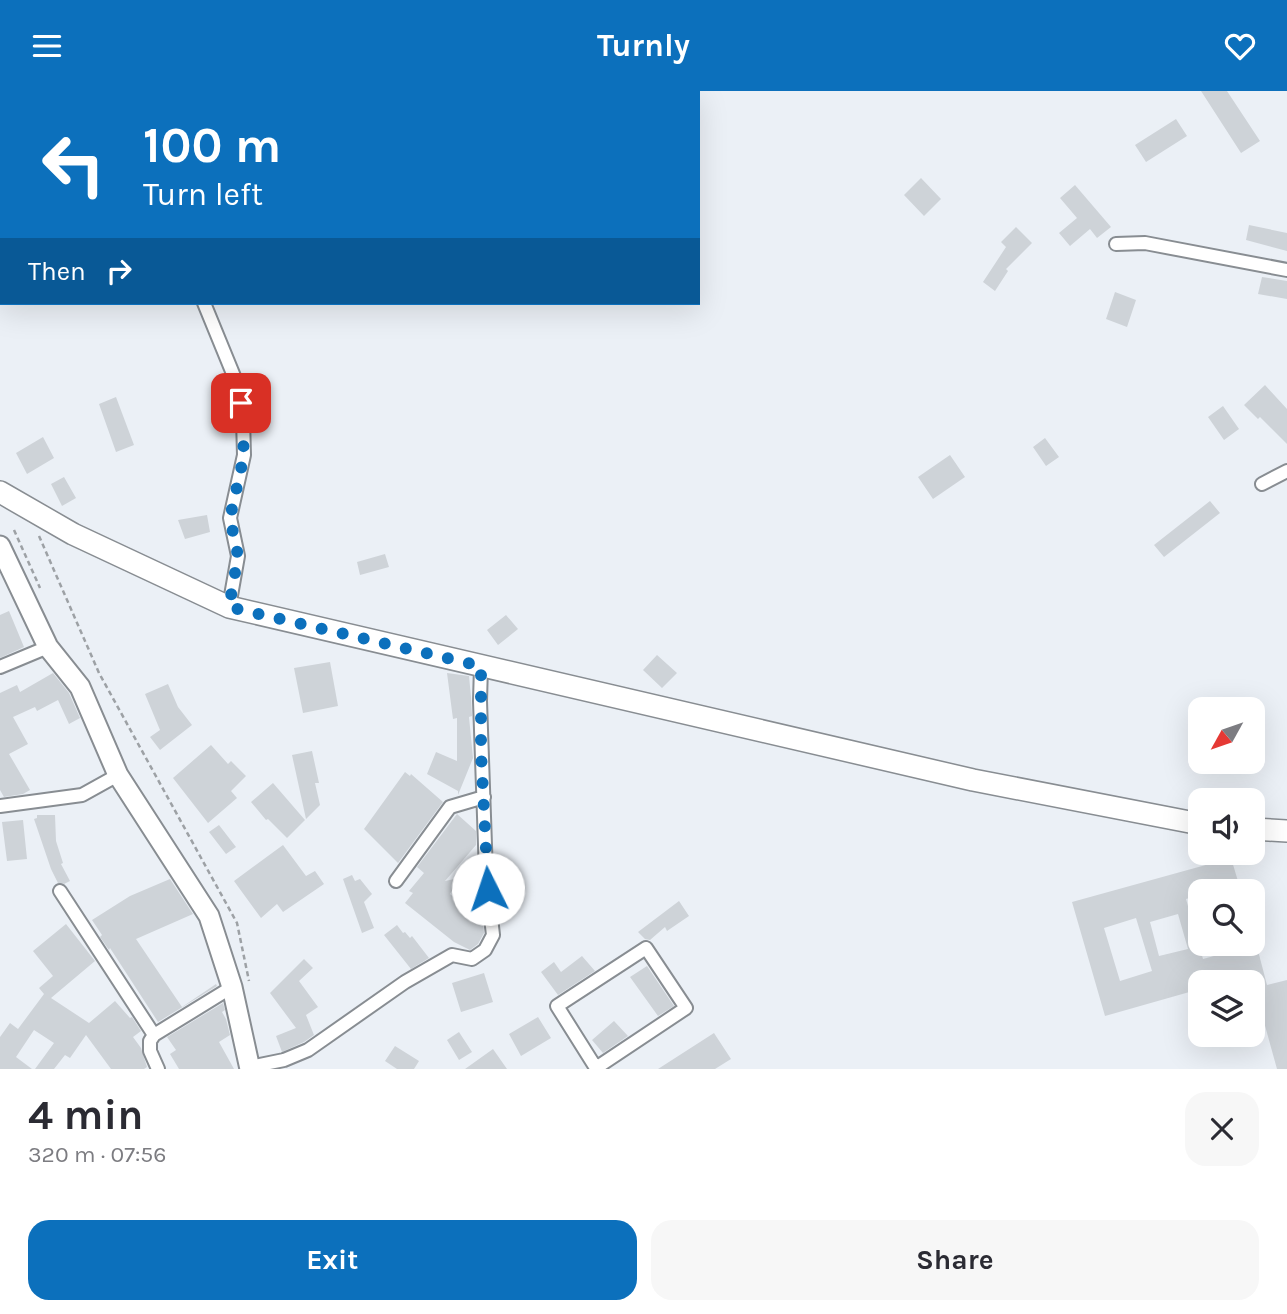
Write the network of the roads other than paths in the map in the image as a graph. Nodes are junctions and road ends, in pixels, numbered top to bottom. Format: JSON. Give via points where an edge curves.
{"nodes":[{"id":1,"x":1116,"y":244,"type":"dead end"},
{"id":2,"x":1287,"y":270,"type":"edge"},
{"id":3,"x":205,"y":305,"type":"edge"},
{"id":4,"x":1287,"y":471,"type":"edge"},
{"id":5,"x":1262,"y":484,"type":"dead end"},
{"id":6,"x":0,"y":492,"type":"edge"},
{"id":7,"x":0,"y":546,"type":"edge"},
{"id":8,"x":229,"y":607,"type":"junction"},
{"id":9,"x":48,"y":647,"type":"junction"},
{"id":10,"x":481,"y":666,"type":"junction"},
{"id":11,"x":0,"y":667,"type":"edge"},
{"id":12,"x":118,"y":775,"type":"junction"},
{"id":13,"x":484,"y":797,"type":"junction"},
{"id":14,"x":0,"y":806,"type":"edge"},
{"id":15,"x":1188,"y":822,"type":"edge"},
{"id":16,"x":1265,"y":830,"type":"edge"},
{"id":17,"x":1287,"y":831,"type":"edge"},
{"id":18,"x":396,"y":881,"type":"dead end"},
{"id":19,"x":60,"y":891,"type":"dead end"},
{"id":20,"x":241,"y":986,"type":"junction"},
{"id":21,"x":154,"y":1035,"type":"junction"},
{"id":22,"x":250,"y":1068,"type":"edge"},
{"id":23,"x":597,"y":1068,"type":"edge"},
{"id":24,"x":158,"y":1069,"type":"edge"}],
"edges":[{"from":1,"to":2,"type":"street","via":[[1145,243]]},
{"from":3,"to":8,"type":"street","via":[[238,386],[243,419],[244,455],[230,518],[238,556]]},
{"from":4,"to":5,"type":"street"},
{"from":6,"to":8,"type":"main road","via":[[73,534]]},
{"from":7,"to":9,"type":"main road"},
{"from":8,"to":10,"type":"main road"},
{"from":9,"to":11,"type":"street"},
{"from":9,"to":12,"type":"main road","via":[[80,687]]},
{"from":10,"to":13,"type":"street"},
{"from":10,"to":15,"type":"main road","via":[[973,781]]},
{"from":12,"to":14,"type":"street","via":[[82,795]]},
{"from":12,"to":20,"type":"main road","via":[[209,916]]},
{"from":13,"to":18,"type":"street","via":[[450,807]]},
{"from":13,"to":22,"type":"street","via":[[485,874],[494,935],[485,950],[472,960],[452,955],[308,1050]]},
{"from":16,"to":17,"type":"main road"},
{"from":19,"to":21,"type":"street"},
{"from":20,"to":21,"type":"street"},
{"from":20,"to":22,"type":"main road"},
{"from":21,"to":24,"type":"street","via":[[150,1051]]},
{"from":23,"to":23,"type":"street","via":[[557,1006],[646,948],[687,1008]]}]}
